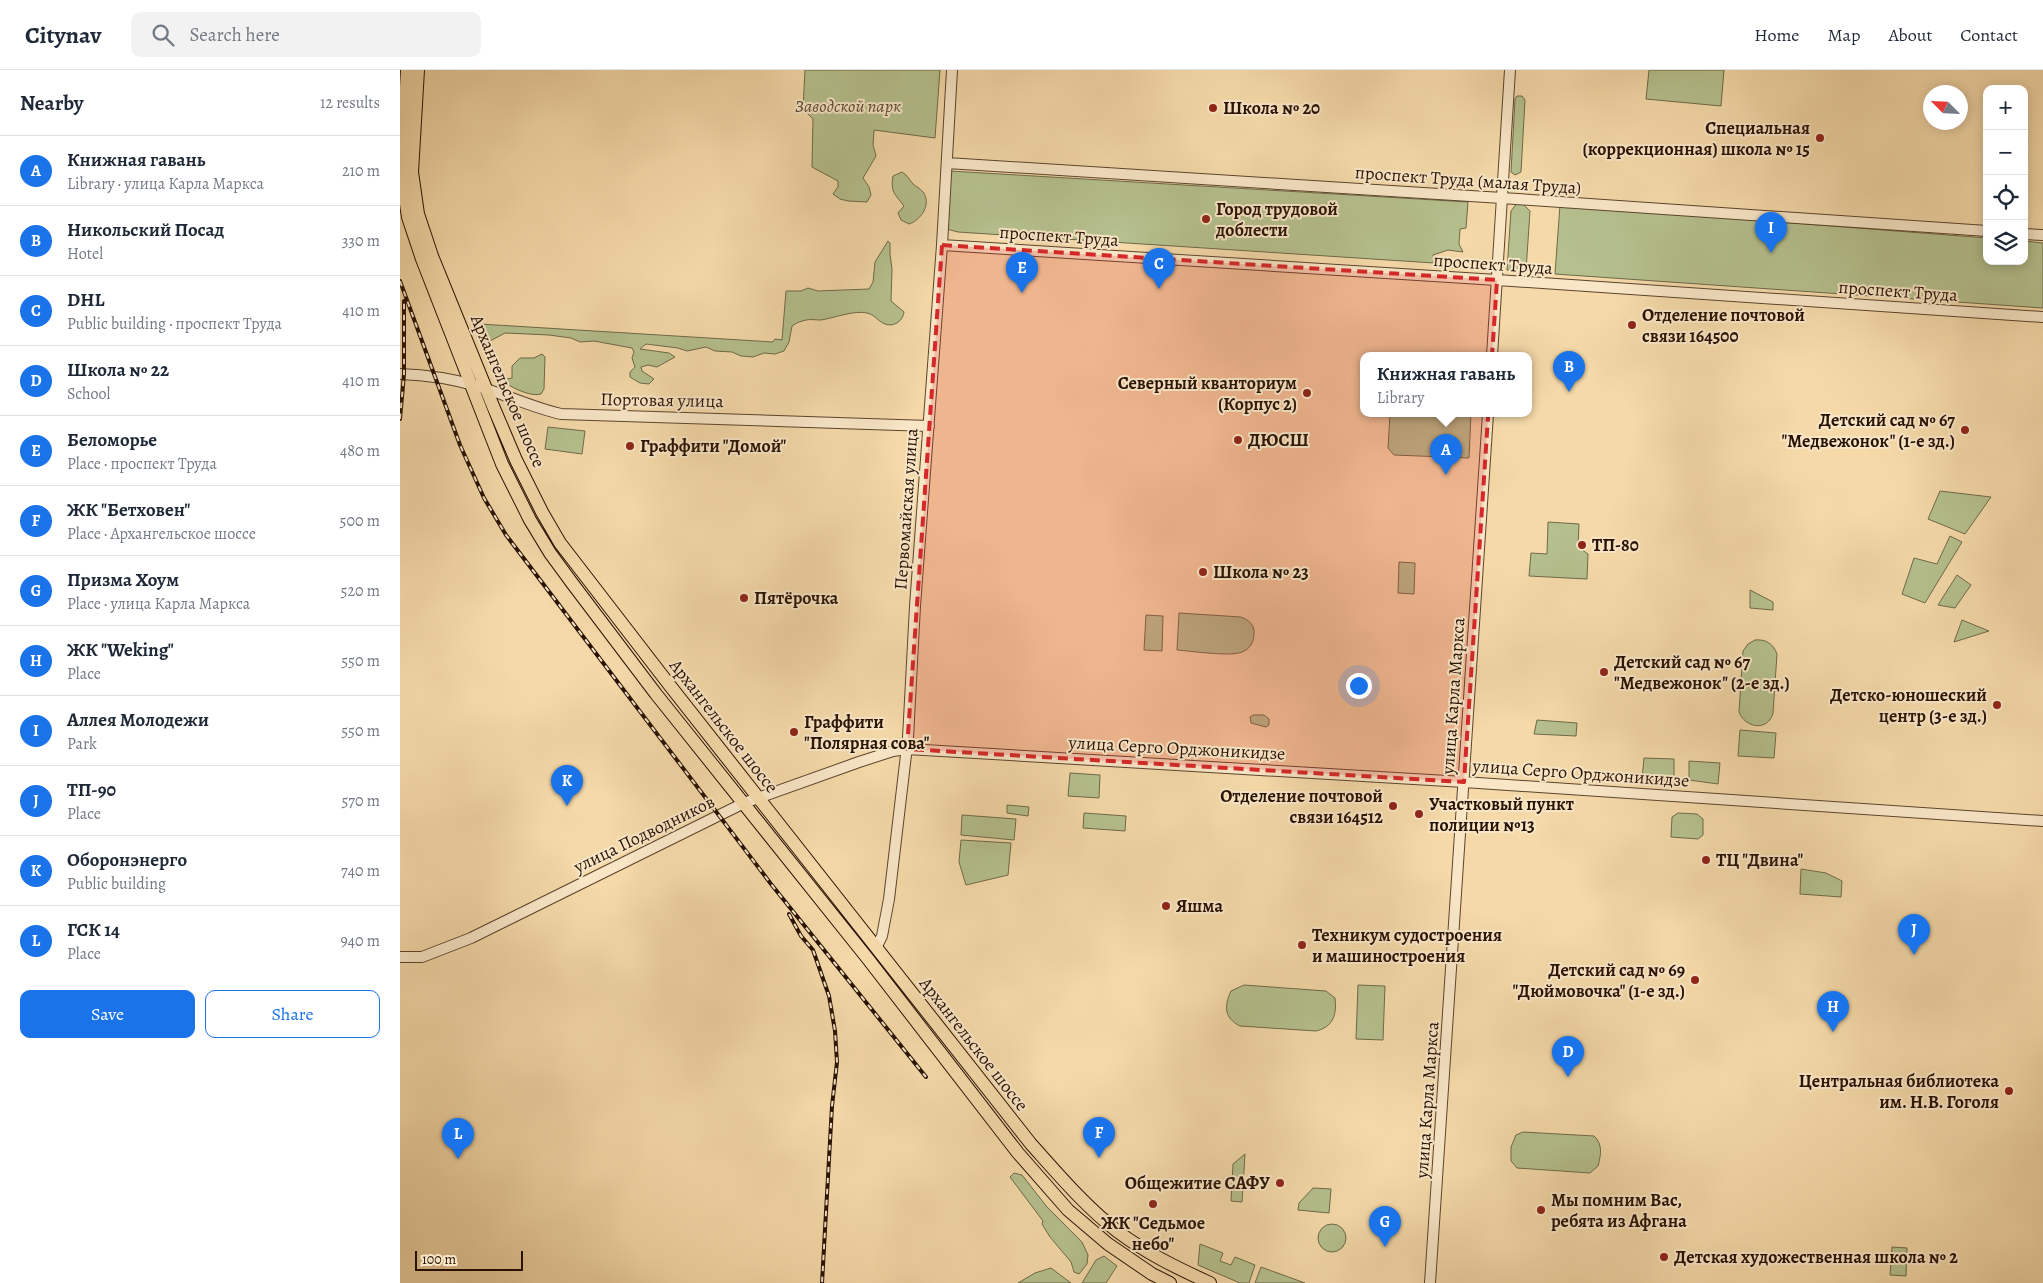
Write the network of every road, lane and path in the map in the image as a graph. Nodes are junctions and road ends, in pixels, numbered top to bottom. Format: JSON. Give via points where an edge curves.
{"nodes":[{"id":1,"x":407,"y":70,"type":"edge"},
{"id":2,"x":418,"y":70,"type":"edge"},
{"id":3,"x":952,"y":70,"type":"edge"},
{"id":4,"x":1510,"y":70,"type":"edge"},
{"id":5,"x":410,"y":109,"type":"junction"},
{"id":6,"x":947,"y":163,"type":"junction"},
{"id":7,"x":1502,"y":198,"type":"junction"},
{"id":8,"x":1983,"y":231,"type":"edge"},
{"id":9,"x":2028,"y":234,"type":"edge"},
{"id":10,"x":2043,"y":235,"type":"edge"},
{"id":11,"x":942,"y":245,"type":"junction"},
{"id":12,"x":427,"y":258,"type":"junction"},
{"id":13,"x":1496,"y":280,"type":"junction"},
{"id":14,"x":2043,"y":317,"type":"edge"},
{"id":15,"x":1492,"y":352,"type":"edge"},
{"id":16,"x":400,"y":374,"type":"edge"},
{"id":17,"x":472,"y":385,"type":"junction"},
{"id":18,"x":486,"y":389,"type":"junction"},
{"id":19,"x":1488,"y":417,"type":"edge"},
{"id":20,"x":929,"y":426,"type":"junction"},
{"id":21,"x":907,"y":749,"type":"junction"},
{"id":22,"x":1464,"y":782,"type":"junction"},
{"id":23,"x":758,"y":798,"type":"junction"},
{"id":24,"x":744,"y":803,"type":"junction"},
{"id":25,"x":2043,"y":821,"type":"edge"},
{"id":26,"x":872,"y":954,"type":"junction"},
{"id":27,"x":400,"y":957,"type":"edge"},
{"id":28,"x":1430,"y":1282,"type":"edge"},
{"id":29,"x":1170,"y":1283,"type":"edge"},
{"id":30,"x":1210,"y":1283,"type":"edge"}],
"edges":[{"from":1,"to":5,"type":"main road","name":"Архангельское шоссе"},
{"from":2,"to":5,"type":"main road","name":"Архангельское шоссе"},
{"from":3,"to":6,"type":"street","name":"Первомайская улица"},
{"from":4,"to":7,"type":"street"},
{"from":5,"to":12,"type":"main road","name":"Архангельское шоссе","via":[[401,172]]},
{"from":6,"to":7,"type":"street","name":"проспект Труда (малая Труда)"},
{"from":6,"to":11,"type":"street","name":"Первомайская улица"},
{"from":7,"to":8,"type":"street","name":"проспект Труда (малая Труда)"},
{"from":7,"to":13,"type":"street"},
{"from":9,"to":10,"type":"street"},
{"from":11,"to":13,"type":"street","name":"проспект Труда"},
{"from":11,"to":20,"type":"street","name":"Первомайская улица"},
{"from":12,"to":17,"type":"main road","name":"Архангельское шоссе"},
{"from":12,"to":18,"type":"main road","name":"Архангельское шоссе"},
{"from":13,"to":14,"type":"street","name":"проспект Труда"},
{"from":13,"to":15,"type":"street"},
{"from":16,"to":17,"type":"street","name":"Портовая улица"},
{"from":17,"to":18,"type":"street","name":"Портовая улица"},
{"from":17,"to":24,"type":"main road","name":"Архангельское шоссе","via":[[515,493],[550,553],[656,694]]},
{"from":18,"to":20,"type":"street","name":"Портовая улица","via":[[561,414]]},
{"from":18,"to":23,"type":"main road","name":"Архангельское шоссе","via":[[516,460],[560,543]]},
{"from":19,"to":22,"type":"street","name":"улица Карла Маркса"},
{"from":20,"to":21,"type":"street","name":"Первомайская улица"},
{"from":21,"to":22,"type":"street","name":"улица Серго Орджоникидзе"},
{"from":21,"to":23,"type":"street","name":"улица Подводников","via":[[859,762]]},
{"from":21,"to":26,"type":"street","name":"Первомайская улица","via":[[889,899],[882,936]]},
{"from":22,"to":25,"type":"street","name":"улица Серго Орджоникидзе"},
{"from":22,"to":28,"type":"street","name":"улица Карла Маркса"},
{"from":23,"to":24,"type":"street","name":"улица Подводников"},
{"from":23,"to":26,"type":"main road","name":"Архангельское шоссе"},
{"from":24,"to":26,"type":"main road","name":"Архангельское шоссе"},
{"from":24,"to":27,"type":"street","name":"улица Подводников","via":[[471,938],[422,957]]},
{"from":26,"to":29,"type":"main road","name":"Архангельское шоссе","via":[[1018,1153],[1068,1210],[1108,1244]]},
{"from":26,"to":30,"type":"main road","name":"Архангельское шоссе","via":[[1031,1144],[1088,1206],[1145,1250]]}]}
